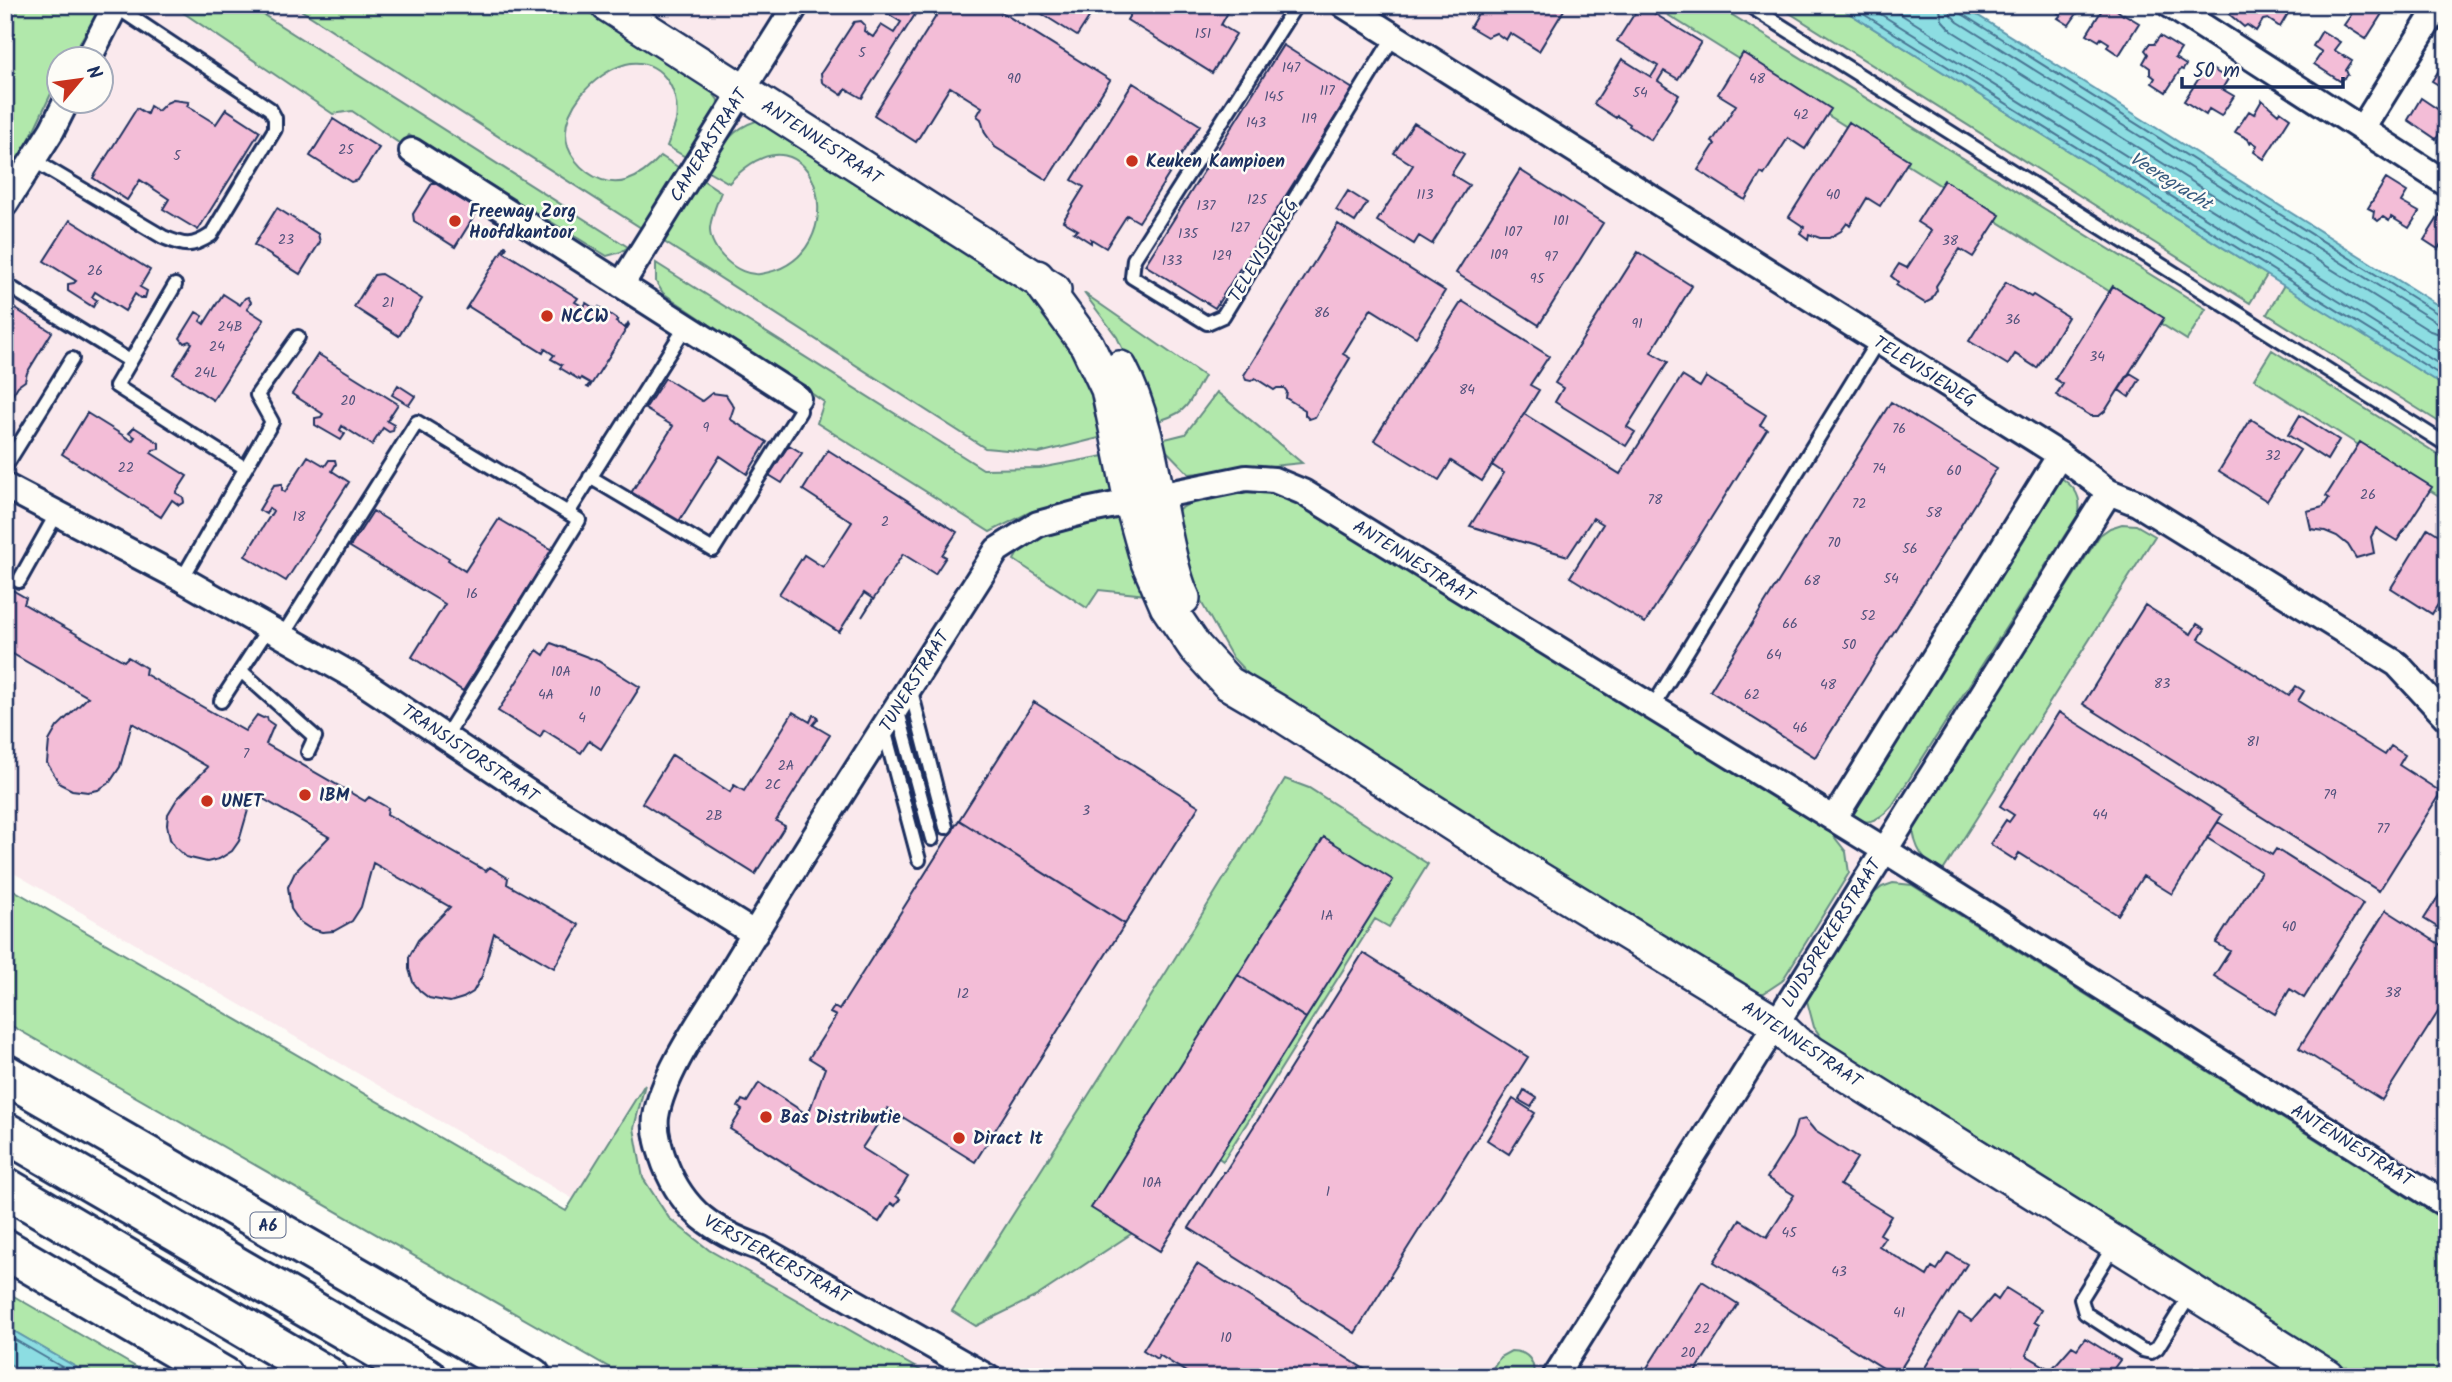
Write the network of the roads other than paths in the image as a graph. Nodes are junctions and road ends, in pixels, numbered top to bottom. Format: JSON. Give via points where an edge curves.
{"nodes":[{"id":1,"x":608,"y":5,"type":"edge"},
{"id":2,"x":796,"y":5,"type":"edge"},
{"id":3,"x":1296,"y":5,"type":"edge"},
{"id":4,"x":1344,"y":5,"type":"edge"},
{"id":5,"x":1748,"y":5,"type":"edge"},
{"id":6,"x":2439,"y":5,"type":"edge"},
{"id":7,"x":115,"y":6,"type":"edge"},
{"id":8,"x":2179,"y":8,"type":"edge"},
{"id":9,"x":1394,"y":36,"type":"junction"},
{"id":10,"x":95,"y":46,"type":"edge"},
{"id":11,"x":742,"y":90,"type":"junction"},
{"id":12,"x":58,"y":116,"type":"edge"},
{"id":13,"x":2362,"y":129,"type":"junction"},
{"id":14,"x":412,"y":151,"type":"dead end"},
{"id":15,"x":33,"y":160,"type":"junction"},
{"id":16,"x":2447,"y":184,"type":"edge"},
{"id":17,"x":5,"y":204,"type":"edge"},
{"id":18,"x":5,"y":284,"type":"edge"},
{"id":19,"x":175,"y":285,"type":"dead end"},
{"id":20,"x":621,"y":285,"type":"junction"},
{"id":21,"x":685,"y":326,"type":"junction"},
{"id":22,"x":298,"y":337,"type":"dead end"},
{"id":23,"x":1877,"y":342,"type":"junction"},
{"id":24,"x":72,"y":359,"type":"dead end"},
{"id":25,"x":130,"y":361,"type":"junction"},
{"id":26,"x":799,"y":398,"type":"joint"},
{"id":27,"x":2447,"y":445,"type":"edge"},
{"id":28,"x":2060,"y":455,"type":"junction"},
{"id":29,"x":5,"y":467,"type":"edge"},
{"id":30,"x":245,"y":468,"type":"junction"},
{"id":31,"x":590,"y":477,"type":"junction"},
{"id":32,"x":5,"y":486,"type":"edge"},
{"id":33,"x":2109,"y":492,"type":"junction"},
{"id":34,"x":1144,"y":499,"type":"junction"},
{"id":35,"x":57,"y":513,"type":"junction"},
{"id":36,"x":568,"y":513,"type":"junction"},
{"id":37,"x":182,"y":579,"type":"junction"},
{"id":38,"x":19,"y":581,"type":"dead end"},
{"id":39,"x":276,"y":631,"type":"junction"},
{"id":40,"x":241,"y":671,"type":"junction"},
{"id":41,"x":904,"y":697,"type":"junction"},
{"id":42,"x":221,"y":701,"type":"dead end"},
{"id":43,"x":1652,"y":709,"type":"junction"},
{"id":44,"x":2447,"y":718,"type":"edge"},
{"id":45,"x":884,"y":728,"type":"junction"},
{"id":46,"x":446,"y":736,"type":"junction"},
{"id":47,"x":308,"y":752,"type":"dead end"},
{"id":48,"x":1834,"y":819,"type":"junction"},
{"id":49,"x":946,"y":827,"type":"dead end"},
{"id":50,"x":932,"y":839,"type":"dead end"},
{"id":51,"x":1884,"y":849,"type":"junction"},
{"id":52,"x":919,"y":860,"type":"dead end"},
{"id":53,"x":755,"y":934,"type":"junction"},
{"id":54,"x":1775,"y":1023,"type":"junction"},
{"id":55,"x":5,"y":1074,"type":"edge"},
{"id":56,"x":5,"y":1132,"type":"edge"},
{"id":57,"x":5,"y":1187,"type":"edge"},
{"id":58,"x":2447,"y":1205,"type":"edge"},
{"id":59,"x":2115,"y":1243,"type":"junction"},
{"id":60,"x":5,"y":1249,"type":"edge"},
{"id":61,"x":2192,"y":1292,"type":"junction"},
{"id":62,"x":224,"y":1377,"type":"edge"},
{"id":63,"x":328,"y":1377,"type":"edge"},
{"id":64,"x":426,"y":1377,"type":"edge"},
{"id":65,"x":531,"y":1377,"type":"edge"},
{"id":66,"x":987,"y":1377,"type":"edge"},
{"id":67,"x":1555,"y":1377,"type":"edge"},
{"id":68,"x":2328,"y":1377,"type":"edge"}],
"edges":[{"from":1,"to":11,"type":"street","name":"ANTENNESTRAAT"},
{"from":2,"to":11,"type":"street","name":"CAMERASTRAAT"},
{"from":3,"to":9,"type":"lane","name":"TELEVISIEWEG","via":[[1135,259],[1132,277],[1206,323],[1223,316]]},
{"from":4,"to":9,"type":"street","name":"TELEVISIEWEG"},
{"from":5,"to":27,"type":"lane"},
{"from":6,"to":13,"type":"street"},
{"from":7,"to":10,"type":"street"},
{"from":7,"to":15,"type":"lane","via":[[270,109],[275,130],[211,235],[184,246]]},
{"from":8,"to":13,"type":"street"},
{"from":9,"to":23,"type":"street","name":"TELEVISIEWEG"},
{"from":11,"to":20,"type":"street","name":"CAMERASTRAAT"},
{"from":11,"to":34,"type":"street","name":"ANTENNESTRAAT","via":[[1069,301],[1106,342],[1127,381],[1145,436]]},
{"from":12,"to":15,"type":"street"},
{"from":13,"to":16,"type":"street"},
{"from":14,"to":20,"type":"street"},
{"from":15,"to":17,"type":"street"},
{"from":18,"to":25,"type":"lane"},
{"from":19,"to":25,"type":"lane"},
{"from":20,"to":21,"type":"street"},
{"from":21,"to":26,"type":"street"},
{"from":21,"to":31,"type":"lane"},
{"from":22,"to":30,"type":"lane","via":[[257,395],[272,422]]},
{"from":23,"to":28,"type":"street","name":"TELEVISIEWEG"},
{"from":23,"to":43,"type":"lane"},
{"from":24,"to":29,"type":"lane"},
{"from":25,"to":30,"type":"lane","via":[[116,386]]},
{"from":26,"to":31,"type":"lane","via":[[800,411],[713,550]]},
{"from":28,"to":33,"type":"street","name":"TELEVISIEWEG"},
{"from":28,"to":48,"type":"street"},
{"from":30,"to":37,"type":"lane"},
{"from":31,"to":36,"type":"lane"},
{"from":32,"to":35,"type":"street","name":"TRANSISTORSTRAAT"},
{"from":33,"to":44,"type":"street","name":"TELEVISIEWEG","via":[[2137,503],[2397,664]]},
{"from":33,"to":51,"type":"street","name":"LUIDSPREKERSTRAAT"},
{"from":34,"to":41,"type":"street","name":"TUNERSTRAAT","via":[[1038,524],[997,550]]},
{"from":34,"to":43,"type":"street","name":"ANTENNESTRAAT","via":[[1246,478],[1274,480],[1303,492]]},
{"from":34,"to":54,"type":"street","name":"ANTENNESTRAAT","via":[[1201,633],[1228,670],[1276,711]]},
{"from":35,"to":37,"type":"street","name":"TRANSISTORSTRAAT"},
{"from":35,"to":38,"type":"lane"},
{"from":36,"to":39,"type":"lane","via":[[417,422]]},
{"from":36,"to":46,"type":"lane","via":[[579,520]]},
{"from":37,"to":39,"type":"street","name":"TRANSISTORSTRAAT"},
{"from":39,"to":40,"type":"lane"},
{"from":39,"to":46,"type":"street","name":"TRANSISTORSTRAAT"},
{"from":40,"to":42,"type":"lane"},
{"from":40,"to":47,"type":"lane","via":[[314,737]]},
{"from":41,"to":45,"type":"street","name":"TUNERSTRAAT"},
{"from":41,"to":49,"type":"lane"},
{"from":41,"to":50,"type":"lane"},
{"from":43,"to":48,"type":"street","name":"ANTENNESTRAAT"},
{"from":45,"to":52,"type":"lane"},
{"from":45,"to":53,"type":"street","name":"TUNERSTRAAT"},
{"from":46,"to":53,"type":"street","name":"TRANSISTORSTRAAT"},
{"from":48,"to":51,"type":"street","name":"ANTENNESTRAAT"},
{"from":51,"to":54,"type":"street","name":"LUIDSPREKERSTRAAT"},
{"from":51,"to":58,"type":"street","name":"ANTENNESTRAAT"},
{"from":53,"to":66,"type":"street","name":"VERSTERKERSTRAAT","via":[[667,1084],[656,1118],[660,1150],[671,1181],[710,1225],[760,1248]]},
{"from":54,"to":59,"type":"street","name":"ANTENNESTRAAT","via":[[1796,1043]]},
{"from":54,"to":67,"type":"street","name":"LUIDSPREKERSTRAAT"},
{"from":55,"to":65,"type":"highway","number":"A6"},
{"from":56,"to":64,"type":"highway"},
{"from":57,"to":63,"type":"highway"},
{"from":59,"to":61,"type":"street","name":"ANTENNESTRAAT"},
{"from":59,"to":61,"type":"lane","via":[[2081,1306],[2142,1350],[2157,1348]]},
{"from":60,"to":62,"type":"highway"},
{"from":61,"to":68,"type":"street","name":"ANTENNESTRAAT"}]}
